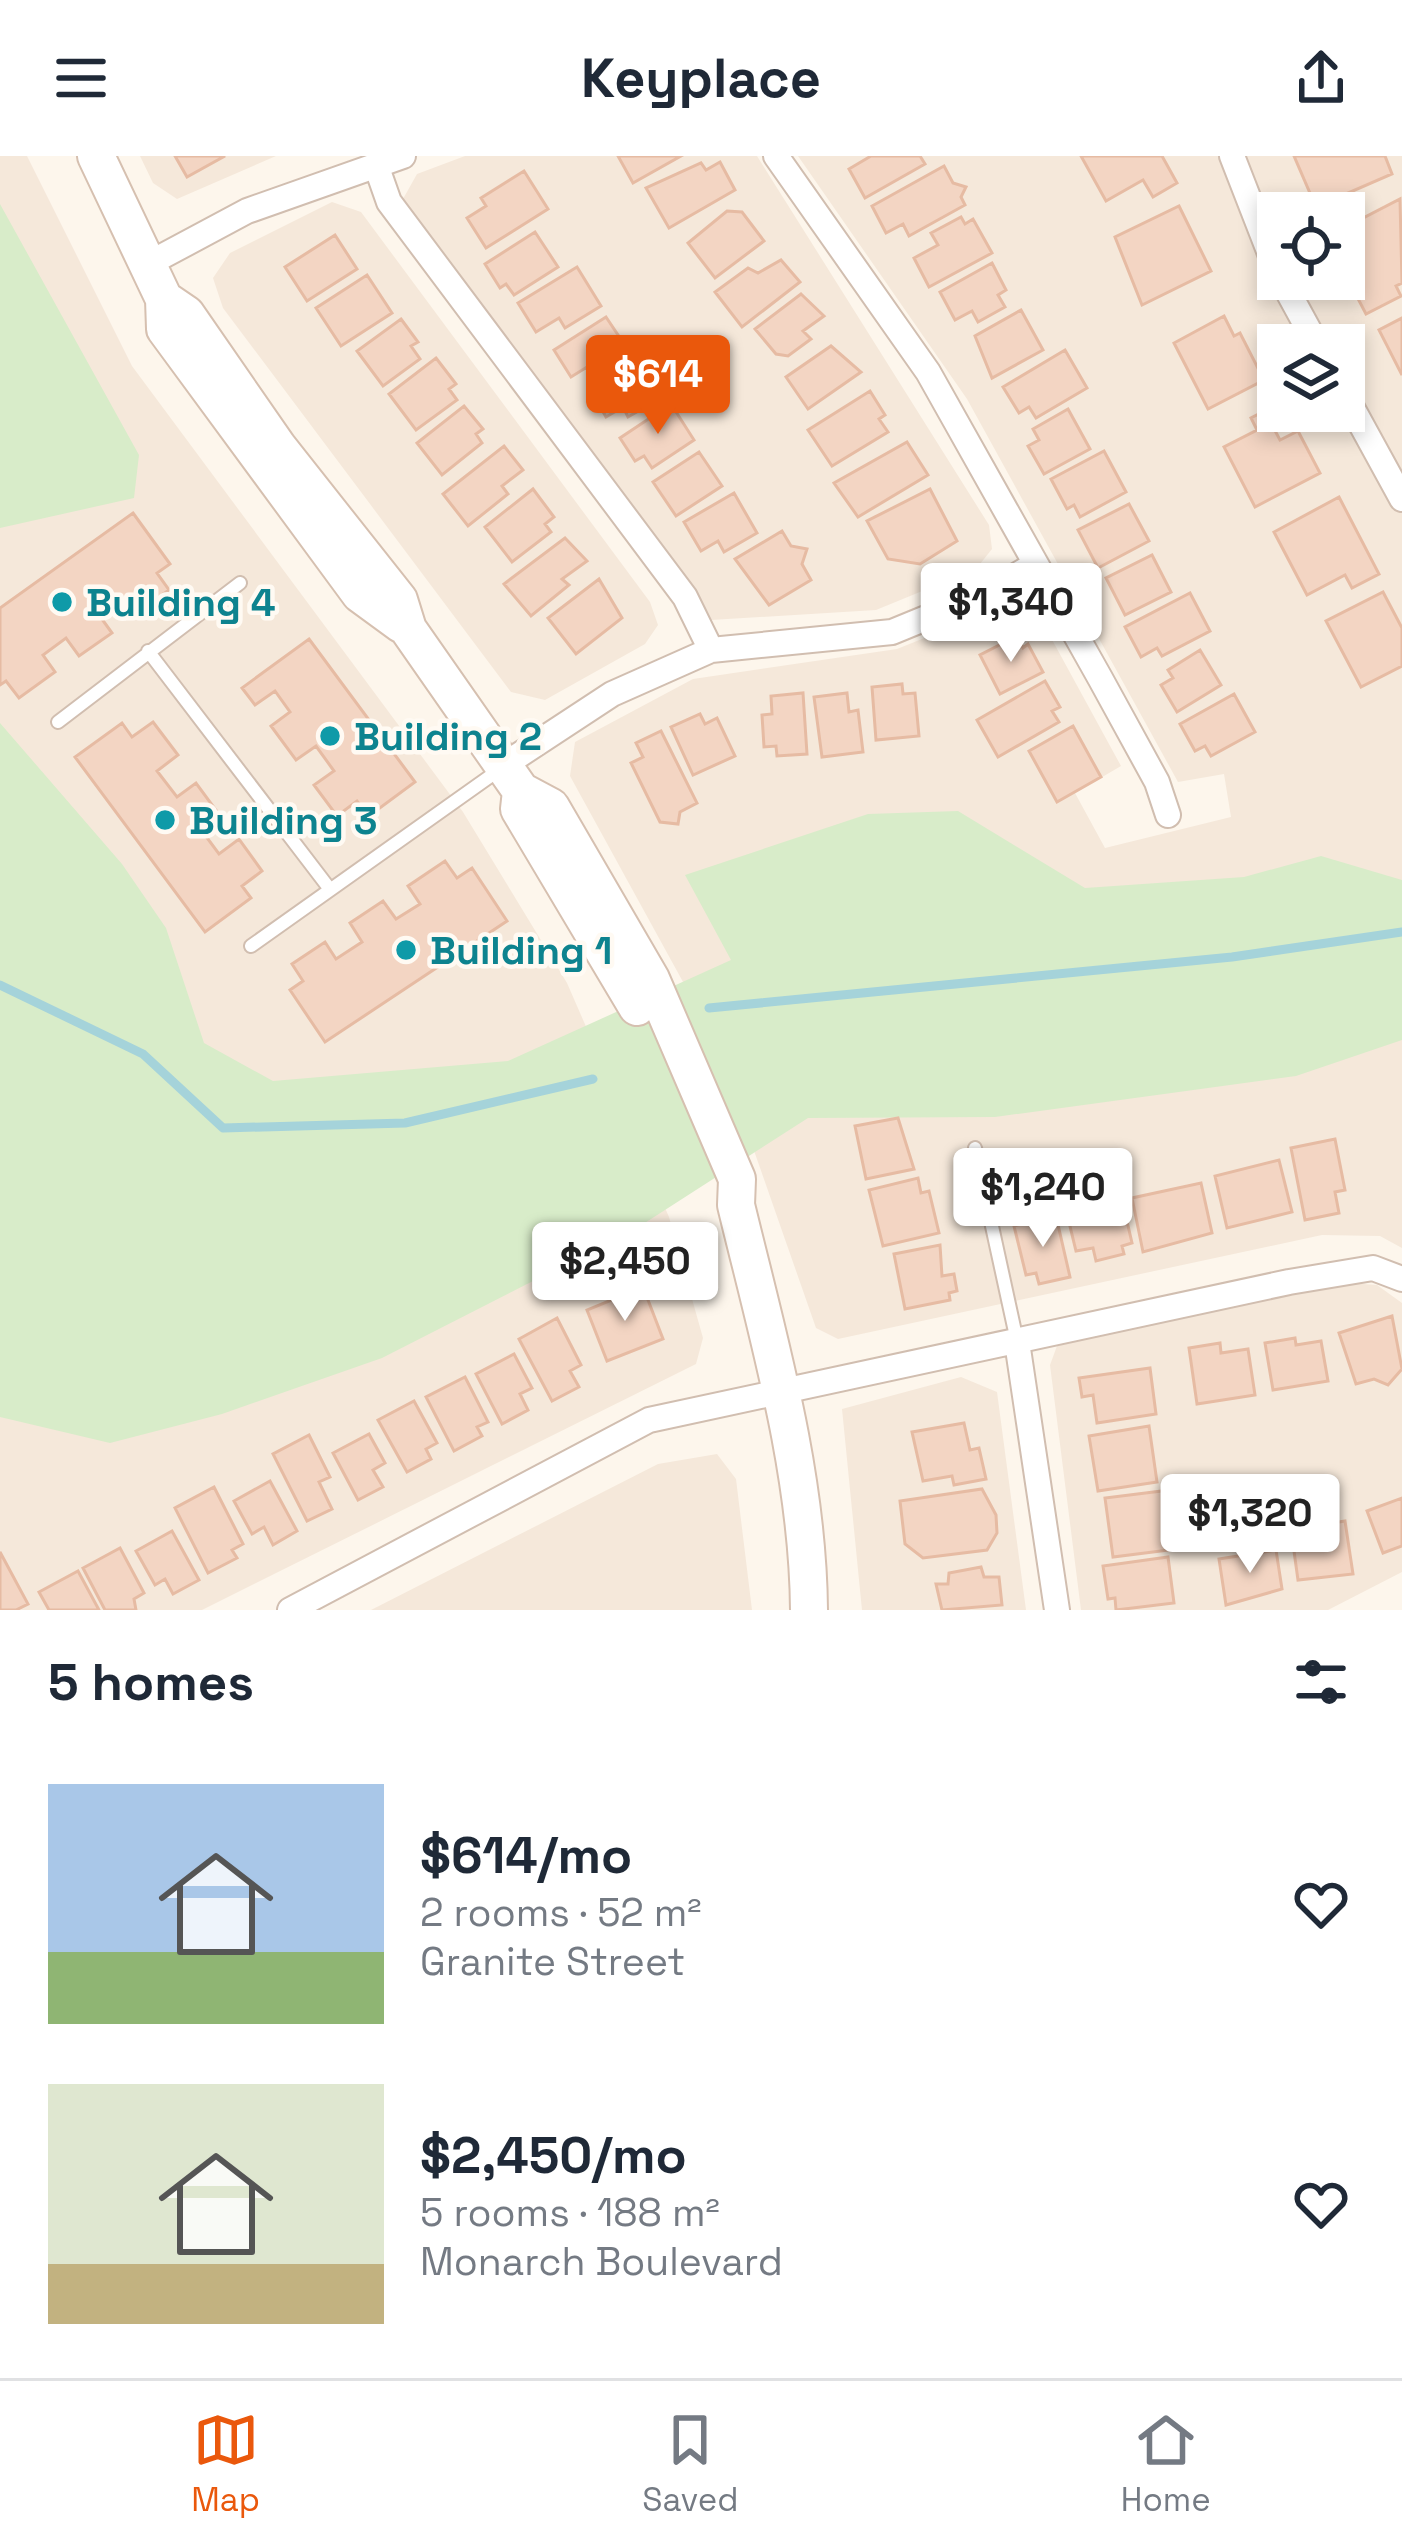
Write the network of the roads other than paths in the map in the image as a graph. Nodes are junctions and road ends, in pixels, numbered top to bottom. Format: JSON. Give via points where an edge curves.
{"nodes":[{"id":1,"x":96,"y":156,"type":"edge"},
{"id":2,"x":403,"y":156,"type":"edge"},
{"id":3,"x":776,"y":156,"type":"edge"},
{"id":4,"x":1232,"y":156,"type":"edge"},
{"id":5,"x":376,"y":165,"type":"junction"},
{"id":6,"x":1257,"y":220,"type":"edge"},
{"id":7,"x":146,"y":265,"type":"junction"},
{"id":8,"x":1365,"y":432,"type":"edge"},
{"id":9,"x":1402,"y":499,"type":"edge"},
{"id":10,"x":1034,"y":565,"type":"junction"},
{"id":11,"x":240,"y":583,"type":"dead end"},
{"id":12,"x":711,"y":650,"type":"junction"},
{"id":13,"x":148,"y":651,"type":"junction"},
{"id":14,"x":58,"y":722,"type":"dead end"},
{"id":15,"x":513,"y":778,"type":"junction"},
{"id":16,"x":1168,"y":815,"type":"dead end"},
{"id":17,"x":329,"y":888,"type":"junction"},
{"id":18,"x":250,"y":946,"type":"dead end"},
{"id":19,"x":975,"y":1148,"type":"dead end"},
{"id":20,"x":1402,"y":1279,"type":"edge"},
{"id":21,"x":1017,"y":1342,"type":"junction"},
{"id":22,"x":782,"y":1391,"type":"junction"},
{"id":23,"x":809,"y":1572,"type":"junction"},
{"id":24,"x":290,"y":1610,"type":"edge"},
{"id":25,"x":809,"y":1610,"type":"edge"},
{"id":26,"x":826,"y":1610,"type":"edge"},
{"id":27,"x":1058,"y":1610,"type":"edge"}],
"edges":[{"from":1,"to":7,"type":"street"},
{"from":2,"to":5,"type":"street"},
{"from":3,"to":10,"type":"street","via":[[928,372]]},
{"from":4,"to":6,"type":"street"},
{"from":5,"to":7,"type":"street","via":[[247,211]]},
{"from":5,"to":12,"type":"street","via":[[389,202],[685,597]]},
{"from":7,"to":15,"type":"street","via":[[164,299],[186,314],[399,600],[408,629]]},
{"from":8,"to":9,"type":"street"},
{"from":10,"to":12,"type":"street","via":[[892,632]]},
{"from":10,"to":16,"type":"street"},
{"from":11,"to":13,"type":"lane"},
{"from":12,"to":15,"type":"street","via":[[611,694]]},
{"from":13,"to":14,"type":"lane"},
{"from":13,"to":17,"type":"lane"},
{"from":15,"to":17,"type":"lane"},
{"from":15,"to":22,"type":"street","via":[[519,809],[626,983],[709,1172],[736,1205]]},
{"from":17,"to":18,"type":"lane"},
{"from":19,"to":21,"type":"lane"},
{"from":20,"to":21,"type":"street","via":[[1373,1268],[1310,1278]]},
{"from":21,"to":22,"type":"street"},
{"from":21,"to":27,"type":"street"},
{"from":22,"to":23,"type":"street"},
{"from":22,"to":24,"type":"street","via":[[649,1420]]},
{"from":23,"to":25,"type":"street"},
{"from":23,"to":26,"type":"street"}]}
